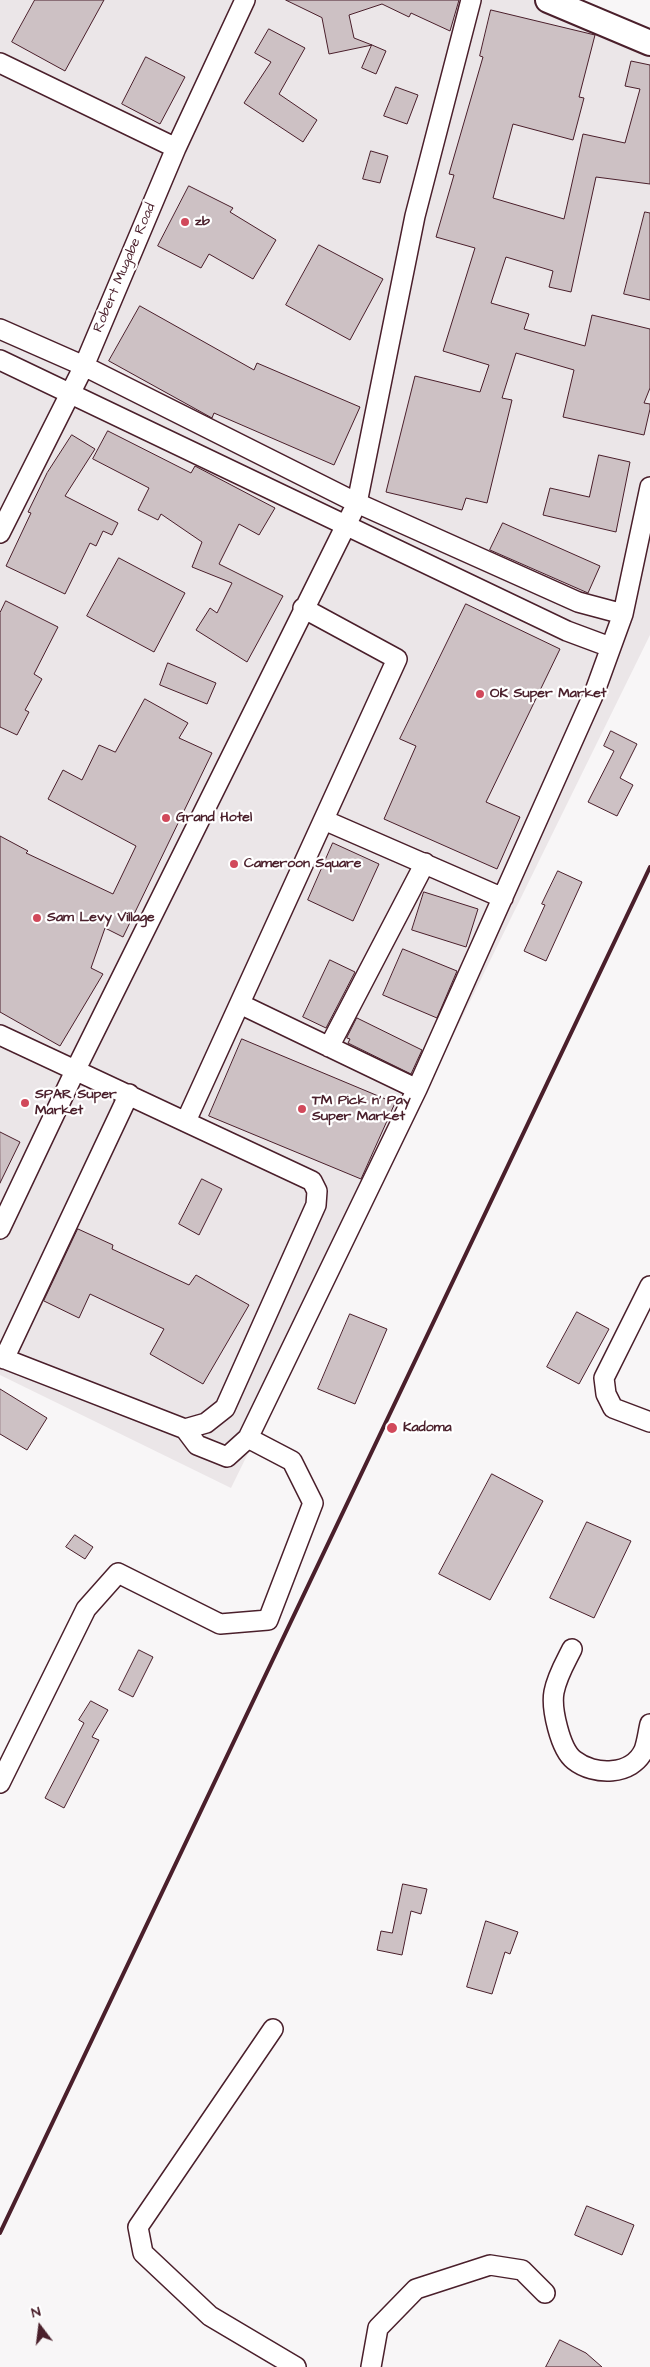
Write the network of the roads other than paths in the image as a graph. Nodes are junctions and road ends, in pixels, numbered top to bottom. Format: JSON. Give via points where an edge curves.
{"nodes":[{"id":1,"x":245,"y":0,"type":"edge"},
{"id":2,"x":472,"y":0,"type":"edge"},
{"id":3,"x":548,"y":0,"type":"edge"},
{"id":4,"x":650,"y":43,"type":"edge"},
{"id":5,"x":0,"y":63,"type":"edge"},
{"id":6,"x":176,"y":148,"type":"junction"},
{"id":7,"x":0,"y":329,"type":"edge"},
{"id":8,"x":0,"y":360,"type":"edge"},
{"id":9,"x":84,"y":366,"type":"junction"},
{"id":10,"x":71,"y":394,"type":"junction"},
{"id":11,"x":650,"y":487,"type":"edge"},
{"id":12,"x":357,"y":503,"type":"junction"},
{"id":13,"x":346,"y":524,"type":"junction"},
{"id":14,"x":0,"y":533,"type":"edge"},
{"id":15,"x":303,"y":608,"type":"junction"},
{"id":16,"x":623,"y":614,"type":"junction"},
{"id":17,"x":610,"y":647,"type":"junction"},
{"id":18,"x":324,"y":820,"type":"junction"},
{"id":19,"x":425,"y":863,"type":"junction"},
{"id":20,"x":503,"y":898,"type":"junction"},
{"id":21,"x":240,"y":1004,"type":"junction"},
{"id":22,"x":0,"y":1035,"type":"edge"},
{"id":23,"x":329,"y":1047,"type":"junction"},
{"id":24,"x":76,"y":1069,"type":"junction"},
{"id":25,"x":417,"y":1089,"type":"junction"},
{"id":26,"x":129,"y":1094,"type":"junction"},
{"id":27,"x":186,"y":1121,"type":"junction"},
{"id":28,"x":0,"y":1230,"type":"edge"},
{"id":29,"x":650,"y":1286,"type":"edge"},
{"id":30,"x":2,"y":1358,"type":"edge"},
{"id":31,"x":650,"y":1422,"type":"edge"},
{"id":32,"x":185,"y":1429,"type":"junction"},
{"id":33,"x":248,"y":1438,"type":"junction"},
{"id":34,"x":572,"y":1649,"type":"dead end"},
{"id":35,"x":650,"y":1724,"type":"edge"},
{"id":36,"x":0,"y":1783,"type":"edge"},
{"id":37,"x":273,"y":2029,"type":"dead end"},
{"id":38,"x":545,"y":2293,"type":"dead end"},
{"id":39,"x":296,"y":2367,"type":"edge"},
{"id":40,"x":371,"y":2367,"type":"edge"}],
"edges":[{"from":1,"to":6,"type":"street","name":"Robert Mugabe Road"},
{"from":2,"to":12,"type":"street","via":[[415,216]]},
{"from":3,"to":4,"type":"main road"},
{"from":5,"to":6,"type":"street"},
{"from":6,"to":9,"type":"street","name":"Robert Mugabe Road"},
{"from":7,"to":9,"type":"street"},
{"from":8,"to":10,"type":"street"},
{"from":9,"to":10,"type":"street","name":"Robert Mugabe Road"},
{"from":9,"to":12,"type":"street"},
{"from":10,"to":13,"type":"street"},
{"from":10,"to":14,"type":"street","name":"Robert Mugabe Road"},
{"from":11,"to":16,"type":"street"},
{"from":12,"to":13,"type":"street"},
{"from":12,"to":16,"type":"street","via":[[578,602]]},
{"from":13,"to":15,"type":"street"},
{"from":13,"to":17,"type":"street","via":[[567,631]]},
{"from":15,"to":18,"type":"street","via":[[397,659]]},
{"from":15,"to":24,"type":"street"},
{"from":16,"to":17,"type":"street"},
{"from":17,"to":20,"type":"street","via":[[595,691]]},
{"from":18,"to":19,"type":"street"},
{"from":18,"to":21,"type":"street"},
{"from":19,"to":20,"type":"street"},
{"from":19,"to":23,"type":"street"},
{"from":20,"to":25,"type":"street"},
{"from":21,"to":23,"type":"street"},
{"from":21,"to":27,"type":"street"},
{"from":22,"to":24,"type":"street"},
{"from":23,"to":25,"type":"street"},
{"from":24,"to":26,"type":"street"},
{"from":24,"to":28,"type":"street"},
{"from":25,"to":33,"type":"street"},
{"from":26,"to":27,"type":"street"},
{"from":26,"to":30,"type":"street"},
{"from":27,"to":32,"type":"street","via":[[312,1181],[317,1191],[316,1204],[225,1408],[206,1423]]},
{"from":29,"to":31,"type":"street","via":[[604,1378],[606,1394],[613,1408]]},
{"from":30,"to":32,"type":"street"},
{"from":32,"to":33,"type":"street","via":[[197,1445],[227,1456]]},
{"from":33,"to":36,"type":"street","via":[[292,1461],[313,1503],[268,1620],[220,1624],[118,1573],[86,1609]]},
{"from":34,"to":35,"type":"street","via":[[554,1693],[556,1720],[563,1744],[573,1760],[606,1772],[625,1768],[637,1760],[644,1749]]},
{"from":37,"to":39,"type":"street","via":[[138,2227],[143,2253],[210,2316]]},
{"from":38,"to":40,"type":"street","via":[[522,2270],[490,2265],[416,2289],[378,2328]]}]}
